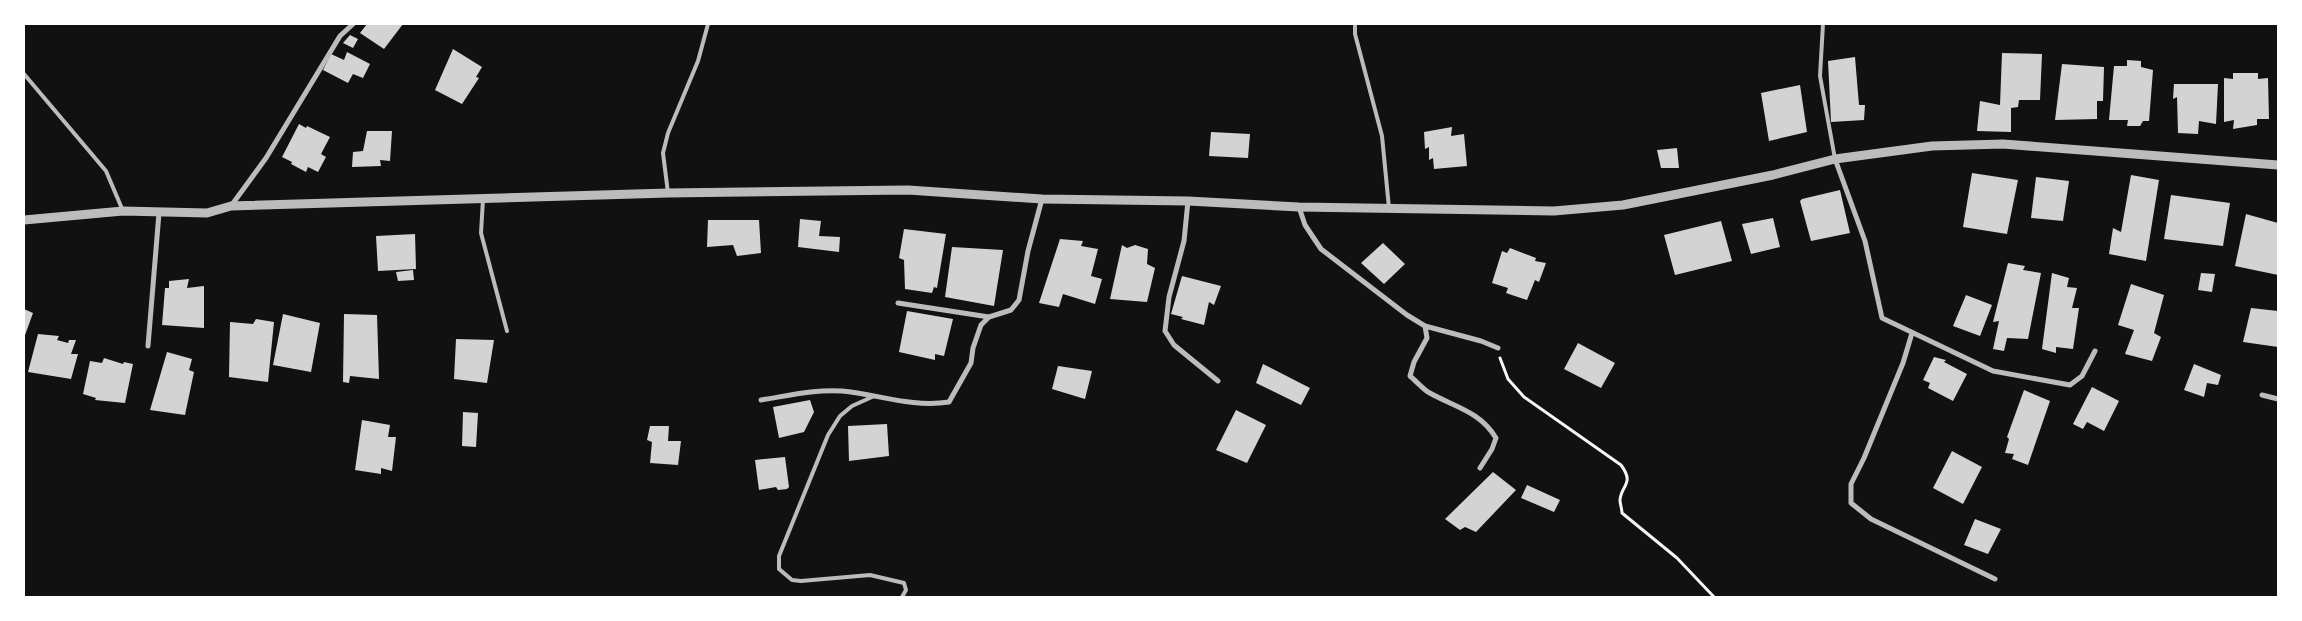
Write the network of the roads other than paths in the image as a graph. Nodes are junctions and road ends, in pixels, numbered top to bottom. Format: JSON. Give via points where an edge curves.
{"nodes":[{"id":1,"x":353,"y":24,"type":"edge"},
{"id":2,"x":708,"y":24,"type":"edge"},
{"id":3,"x":1355,"y":24,"type":"edge"},
{"id":4,"x":1823,"y":24,"type":"edge"},
{"id":5,"x":24,"y":74,"type":"edge"},
{"id":6,"x":1834,"y":159,"type":"junction"},
{"id":7,"x":2278,"y":165,"type":"edge"},
{"id":8,"x":668,"y":193,"type":"junction"},
{"id":9,"x":483,"y":199,"type":"junction"},
{"id":10,"x":1042,"y":199,"type":"junction"},
{"id":11,"x":1188,"y":201,"type":"junction"},
{"id":12,"x":231,"y":206,"type":"junction"},
{"id":13,"x":1299,"y":207,"type":"junction"},
{"id":14,"x":1389,"y":208,"type":"junction"},
{"id":15,"x":123,"y":211,"type":"junction"},
{"id":16,"x":160,"y":213,"type":"junction"},
{"id":17,"x":24,"y":220,"type":"edge"},
{"id":18,"x":898,"y":303,"type":"dead end"},
{"id":19,"x":989,"y":317,"type":"junction"},
{"id":20,"x":1425,"y":326,"type":"junction"},
{"id":21,"x":507,"y":331,"type":"dead end"},
{"id":22,"x":1912,"y":333,"type":"junction"},
{"id":23,"x":148,"y":346,"type":"dead end"},
{"id":24,"x":1498,"y":348,"type":"road end"},
{"id":25,"x":2095,"y":351,"type":"dead end"},
{"id":26,"x":1218,"y":381,"type":"dead end"},
{"id":27,"x":2262,"y":396,"type":"dead end"},
{"id":28,"x":872,"y":397,"type":"junction"},
{"id":29,"x":2278,"y":399,"type":"edge"},
{"id":30,"x":761,"y":400,"type":"dead end"},
{"id":31,"x":1480,"y":468,"type":"dead end"},
{"id":32,"x":1995,"y":578,"type":"dead end"},
{"id":33,"x":902,"y":597,"type":"edge"}],
"edges":[{"from":1,"to":12,"type":"street","via":[[340,36],[271,150]]},
{"from":2,"to":8,"type":"lane","via":[[698,61],[663,153]]},
{"from":3,"to":14,"type":"lane","via":[[1382,136]]},
{"from":4,"to":6,"type":"lane","via":[[1820,76]]},
{"from":5,"to":15,"type":"lane","via":[[106,171]]},
{"from":6,"to":7,"type":"street","via":[[1932,146],[2003,144]]},
{"from":6,"to":14,"type":"street","via":[[1773,175],[1623,205],[1554,211]]},
{"from":6,"to":22,"type":"street","via":[[1865,241],[1882,318]]},
{"from":8,"to":9,"type":"street"},
{"from":8,"to":10,"type":"street","via":[[908,190]]},
{"from":9,"to":12,"type":"street"},
{"from":9,"to":21,"type":"lane","via":[[481,234]]},
{"from":10,"to":11,"type":"street"},
{"from":10,"to":19,"type":"street","via":[[1019,300],[1011,310]]},
{"from":11,"to":13,"type":"street"},
{"from":11,"to":26,"type":"street","via":[[1184,241],[1169,297],[1165,331],[1174,345]]},
{"from":12,"to":16,"type":"street","via":[[207,213]]},
{"from":13,"to":14,"type":"street"},
{"from":13,"to":20,"type":"street","via":[[1304,225],[1321,249]]},
{"from":15,"to":16,"type":"street"},
{"from":15,"to":17,"type":"street"},
{"from":16,"to":23,"type":"street"},
{"from":18,"to":19,"type":"street"},
{"from":19,"to":28,"type":"street","via":[[976,334],[971,363],[949,402],[935,404]]},
{"from":20,"to":24,"type":"street"},
{"from":20,"to":31,"type":"street","via":[[1426,338],[1410,376],[1427,391],[1488,425],[1496,438]]},
{"from":22,"to":25,"type":"street","via":[[1993,372],[2070,386],[2082,376]]},
{"from":22,"to":32,"type":"street","via":[[1889,398],[1851,484],[1851,503],[1871,520]]},
{"from":27,"to":29,"type":"street"},
{"from":28,"to":30,"type":"street","via":[[841,391]]},
{"from":28,"to":33,"type":"lane","via":[[840,416],[828,435],[779,556],[779,570],[792,580],[870,575],[904,582],[906,590]]}]}
